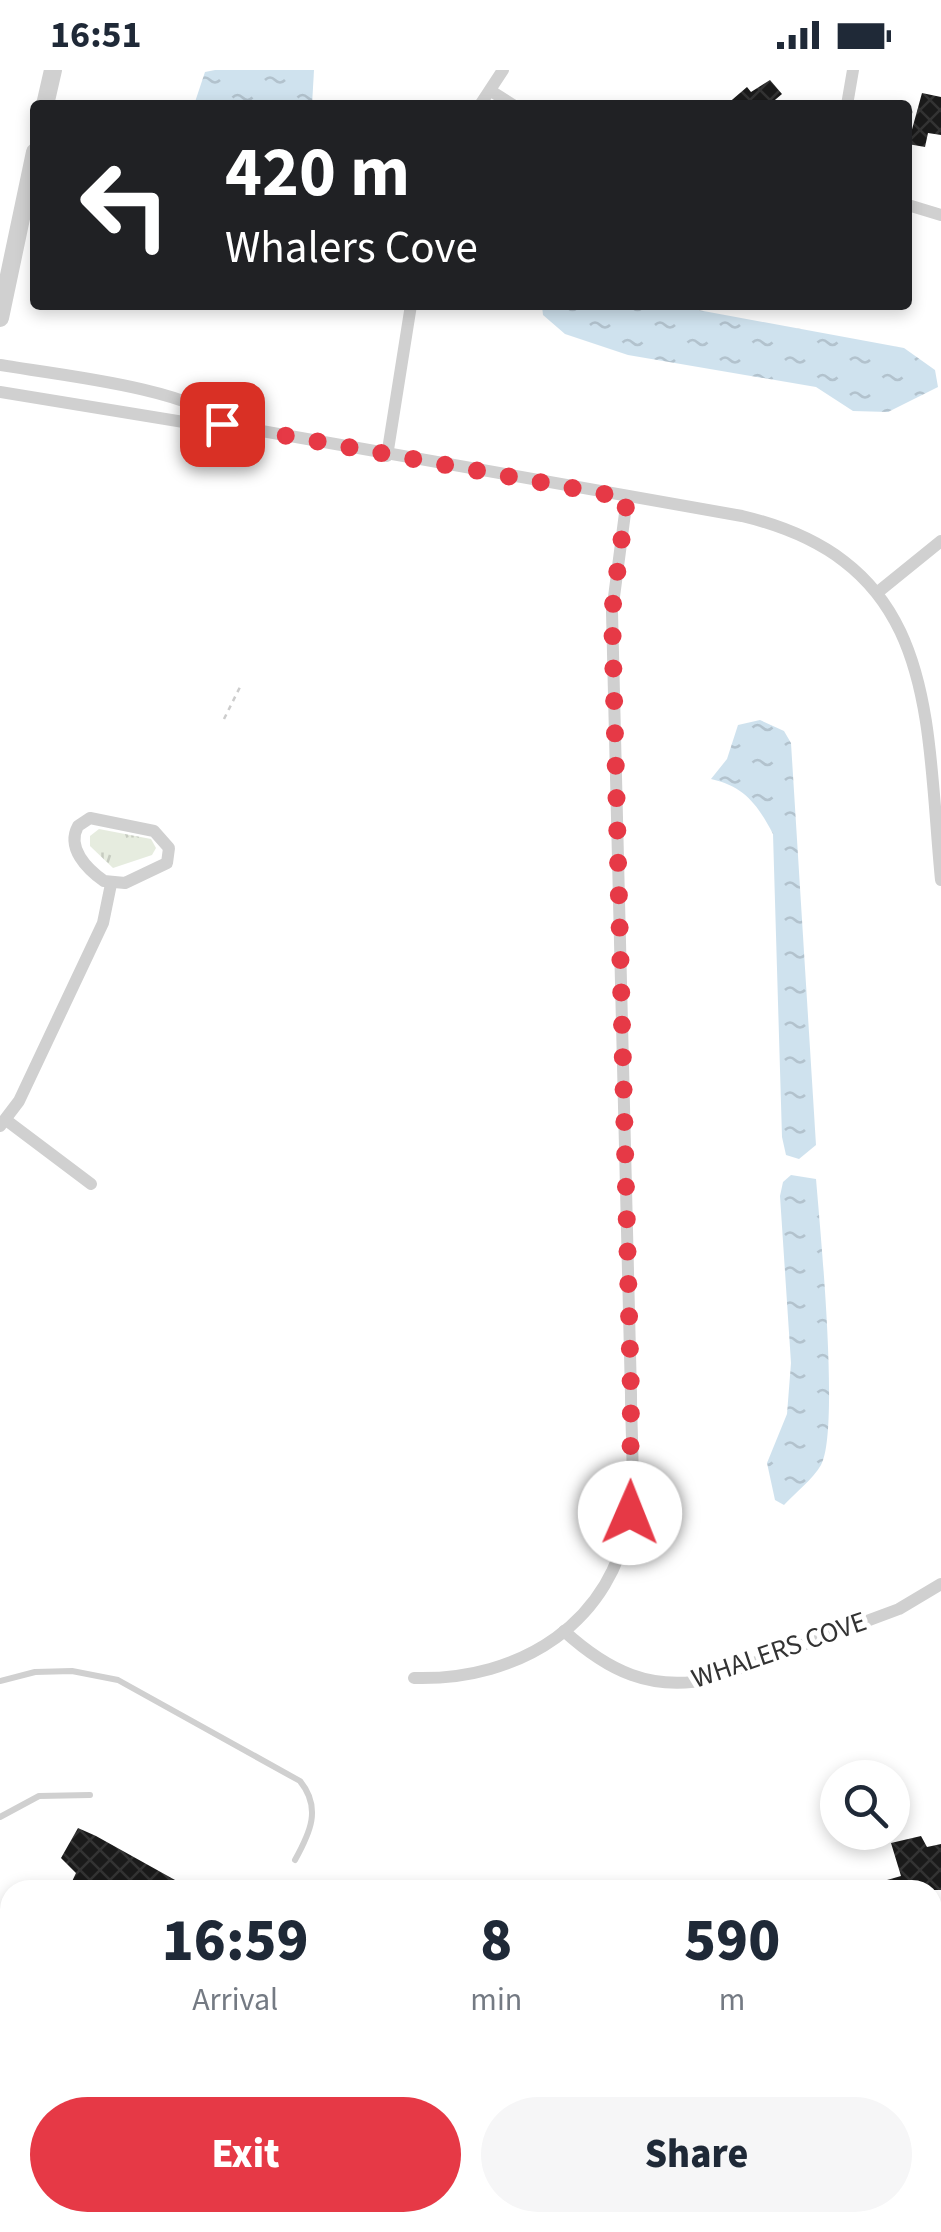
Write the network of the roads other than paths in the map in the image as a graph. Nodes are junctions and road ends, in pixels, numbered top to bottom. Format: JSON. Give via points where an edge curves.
{"nodes":[{"id":1,"x":53,"y":70,"type":"edge"},
{"id":2,"x":503,"y":70,"type":"edge"},
{"id":3,"x":853,"y":70,"type":"edge"},
{"id":4,"x":492,"y":92,"type":"junction"},
{"id":5,"x":47,"y":100,"type":"edge"},
{"id":6,"x":485,"y":100,"type":"edge"},
{"id":7,"x":505,"y":100,"type":"edge"},
{"id":8,"x":848,"y":100,"type":"edge"},
{"id":9,"x":30,"y":176,"type":"edge"},
{"id":10,"x":912,"y":206,"type":"edge"},
{"id":11,"x":941,"y":215,"type":"edge"},
{"id":12,"x":410,"y":310,"type":"edge"},
{"id":13,"x":0,"y":318,"type":"edge"},
{"id":14,"x":0,"y":365,"type":"edge"},
{"id":15,"x":0,"y":392,"type":"edge"},
{"id":16,"x":222,"y":424,"type":"junction"},
{"id":17,"x":387,"y":456,"type":"junction"},
{"id":18,"x":627,"y":498,"type":"junction"},
{"id":19,"x":941,"y":541,"type":"edge"},
{"id":20,"x":878,"y":592,"type":"junction"},
{"id":21,"x":941,"y":880,"type":"edge"},
{"id":22,"x":111,"y":884,"type":"junction"},
{"id":23,"x":3,"y":1124,"type":"edge"},
{"id":24,"x":91,"y":1184,"type":"dead end"},
{"id":25,"x":941,"y":1584,"type":"edge"},
{"id":26,"x":564,"y":1631,"type":"junction"},
{"id":27,"x":414,"y":1678,"type":"dead end"},
{"id":28,"x":0,"y":1681,"type":"edge"},
{"id":29,"x":90,"y":1795,"type":"dead end"},
{"id":30,"x":0,"y":1818,"type":"edge"},
{"id":31,"x":295,"y":1860,"type":"dead end"}],
"edges":[{"from":1,"to":5,"type":"street"},
{"from":2,"to":4,"type":"street"},
{"from":3,"to":8,"type":"street"},
{"from":4,"to":6,"type":"street"},
{"from":4,"to":7,"type":"street"},
{"from":9,"to":13,"type":"street"},
{"from":10,"to":11,"type":"street"},
{"from":12,"to":17,"type":"street"},
{"from":14,"to":16,"type":"street","via":[[164,394],[216,414]]},
{"from":15,"to":16,"type":"street"},
{"from":16,"to":17,"type":"street"},
{"from":17,"to":18,"type":"street"},
{"from":18,"to":20,"type":"street","via":[[794,530],[834,553]]},
{"from":18,"to":26,"type":"street","via":[[612,612],[631,1496],[608,1578]]},
{"from":19,"to":20,"type":"street"},
{"from":20,"to":21,"type":"street","via":[[907,640],[922,692]]},
{"from":22,"to":22,"type":"street","via":[[162,868],[170,852],[154,831],[82,821],[73,834],[78,857]]},
{"from":22,"to":23,"type":"street","via":[[103,923]]},
{"from":23,"to":24,"type":"street"},
{"from":25,"to":26,"type":"street","name":"WHALERS COVE","via":[[899,1609],[684,1684],[618,1672]]},
{"from":26,"to":27,"type":"street","via":[[495,1670]]},
{"from":28,"to":31,"type":"lane","via":[[36,1672],[118,1680],[300,1782],[313,1808],[310,1832]]},
{"from":29,"to":30,"type":"lane","via":[[39,1796]]}]}
